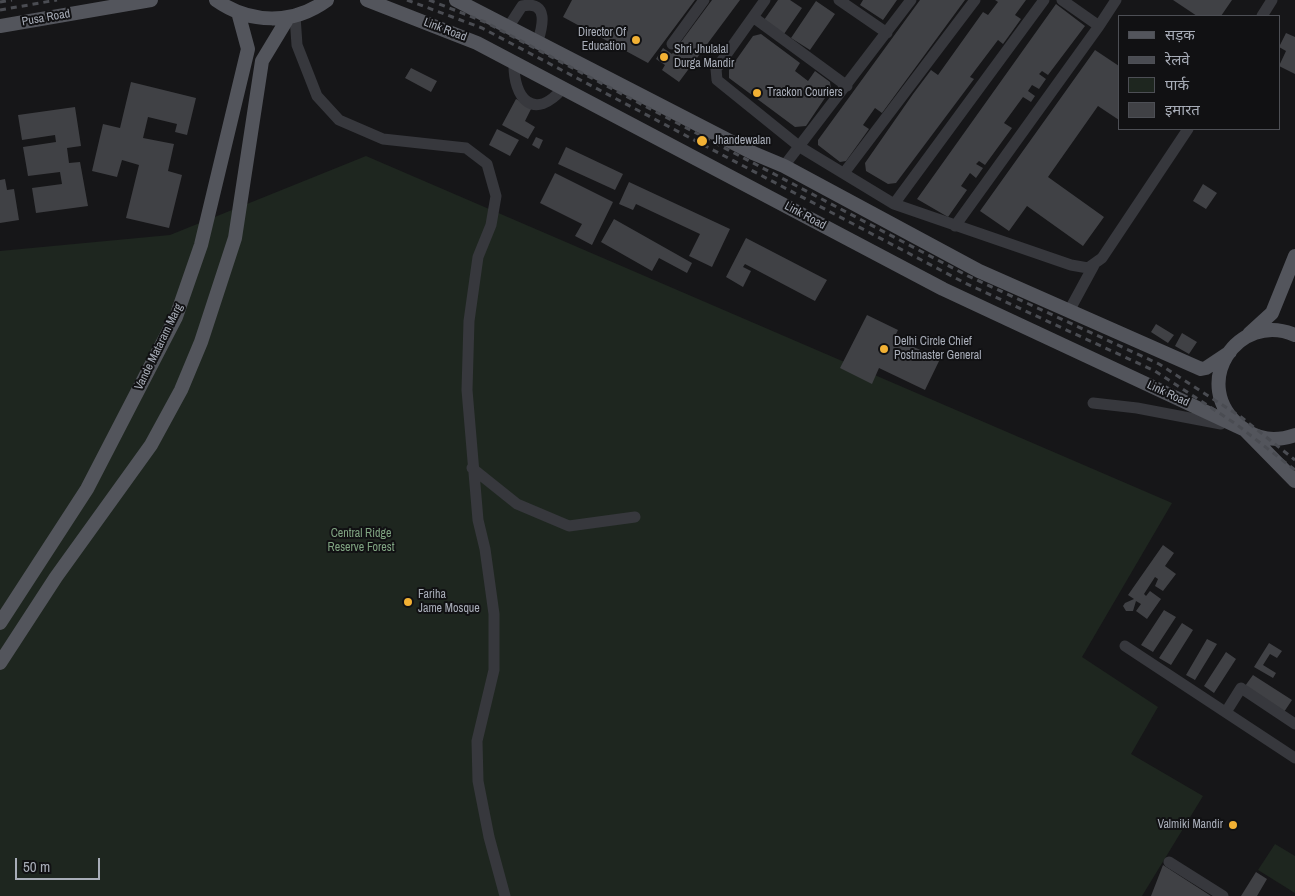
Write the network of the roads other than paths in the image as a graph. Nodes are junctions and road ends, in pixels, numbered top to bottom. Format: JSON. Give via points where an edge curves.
{"nodes":[{"id":1,"x":151,"y":0,"type":"edge"},
{"id":2,"x":216,"y":0,"type":"edge"},
{"id":3,"x":327,"y":0,"type":"edge"},
{"id":4,"x":367,"y":0,"type":"edge"},
{"id":5,"x":456,"y":0,"type":"edge"},
{"id":6,"x":704,"y":0,"type":"edge"},
{"id":7,"x":765,"y":0,"type":"edge"},
{"id":8,"x":839,"y":0,"type":"edge"},
{"id":9,"x":911,"y":0,"type":"edge"},
{"id":10,"x":975,"y":0,"type":"edge"},
{"id":11,"x":1044,"y":0,"type":"edge"},
{"id":12,"x":1062,"y":0,"type":"edge"},
{"id":13,"x":1116,"y":0,"type":"edge"},
{"id":14,"x":1272,"y":0,"type":"edge"},
{"id":15,"x":238,"y":12,"type":"junction"},
{"id":16,"x":1263,"y":15,"type":"edge"},
{"id":17,"x":292,"y":17,"type":"junction"},
{"id":18,"x":753,"y":17,"type":"junction"},
{"id":19,"x":0,"y":26,"type":"edge"},
{"id":20,"x":509,"y":26,"type":"junction"},
{"id":21,"x":1098,"y":26,"type":"junction"},
{"id":22,"x":887,"y":33,"type":"junction"},
{"id":23,"x":538,"y":41,"type":"junction"},
{"id":24,"x":672,"y":44,"type":"dead end"},
{"id":25,"x":514,"y":62,"type":"junction"},
{"id":26,"x":847,"y":86,"type":"junction"},
{"id":27,"x":563,"y":88,"type":"junction"},
{"id":28,"x":1187,"y":130,"type":"edge"},
{"id":29,"x":800,"y":147,"type":"junction"},
{"id":30,"x":784,"y":166,"type":"junction"},
{"id":31,"x":844,"y":173,"type":"junction"},
{"id":32,"x":894,"y":204,"type":"junction"},
{"id":33,"x":955,"y":226,"type":"junction"},
{"id":34,"x":1295,"y":256,"type":"edge"},
{"id":35,"x":1094,"y":266,"type":"junction"},
{"id":36,"x":1069,"y":311,"type":"junction"},
{"id":37,"x":1295,"y":335,"type":"edge"},
{"id":38,"x":1245,"y":338,"type":"junction"},
{"id":39,"x":1230,"y":352,"type":"junction"},
{"id":40,"x":1093,"y":403,"type":"dead end"},
{"id":41,"x":1245,"y":430,"type":"junction"},
{"id":42,"x":1295,"y":435,"type":"edge"},
{"id":43,"x":472,"y":468,"type":"junction"},
{"id":44,"x":1295,"y":481,"type":"edge"},
{"id":45,"x":636,"y":517,"type":"dead end"},
{"id":46,"x":0,"y":624,"type":"edge"},
{"id":47,"x":1125,"y":646,"type":"dead end"},
{"id":48,"x":0,"y":663,"type":"edge"},
{"id":49,"x":1226,"y":712,"type":"junction"},
{"id":50,"x":1295,"y":724,"type":"edge"},
{"id":51,"x":1295,"y":758,"type":"edge"},
{"id":52,"x":1169,"y":862,"type":"dead end"},
{"id":53,"x":505,"y":896,"type":"edge"},
{"id":54,"x":1223,"y":896,"type":"edge"}],
"edges":[{"from":1,"to":19,"type":"main road","name":"Pusa Road"},
{"from":2,"to":15,"type":"main road"},
{"from":3,"to":17,"type":"main road"},
{"from":4,"to":25,"type":"main road","name":"Link Road","via":[[478,43]]},
{"from":5,"to":20,"type":"main road"},
{"from":6,"to":24,"type":"street"},
{"from":7,"to":18,"type":"street"},
{"from":8,"to":22,"type":"street"},
{"from":9,"to":22,"type":"street"},
{"from":10,"to":31,"type":"street"},
{"from":11,"to":32,"type":"street"},
{"from":12,"to":21,"type":"street"},
{"from":13,"to":21,"type":"street"},
{"from":14,"to":16,"type":"street"},
{"from":15,"to":17,"type":"main road","via":[[266,18]]},
{"from":15,"to":46,"type":"main road","name":"Vande Mataram Marg","via":[[248,49],[201,245],[176,317],[87,489]]},
{"from":17,"to":43,"type":"street","via":[[297,45],[317,96],[339,120],[383,139],[466,148],[487,164],[496,196],[491,225],[478,257],[467,346]]},
{"from":17,"to":48,"type":"main road","via":[[262,61],[235,238],[201,342],[181,390],[151,444],[56,577]]},
{"from":18,"to":26,"type":"street"},
{"from":18,"to":29,"type":"street","via":[[716,69],[715,77]]},
{"from":20,"to":23,"type":"main road"},
{"from":20,"to":23,"type":"street","via":[[522,6],[536,6],[542,11],[544,20]]},
{"from":21,"to":33,"type":"street"},
{"from":22,"to":26,"type":"street"},
{"from":23,"to":30,"type":"main road"},
{"from":25,"to":27,"type":"main road","name":"Link Road"},
{"from":25,"to":27,"type":"street","via":[[517,91],[527,102],[544,105],[552,102]]},
{"from":26,"to":29,"type":"street"},
{"from":27,"to":41,"type":"main road","name":"Link Road","via":[[943,289]]},
{"from":28,"to":35,"type":"street","via":[[1107,252]]},
{"from":29,"to":30,"type":"street"},
{"from":29,"to":31,"type":"street"},
{"from":30,"to":36,"type":"main road","via":[[979,271]]},
{"from":31,"to":32,"type":"street"},
{"from":32,"to":33,"type":"street"},
{"from":33,"to":35,"type":"street","via":[[1070,265],[1081,268]]},
{"from":34,"to":38,"type":"main road","via":[[1272,313]]},
{"from":35,"to":36,"type":"street"},
{"from":36,"to":39,"type":"main road","via":[[1201,369]]},
{"from":37,"to":38,"type":"main road","via":[[1268,331]]},
{"from":38,"to":39,"type":"main road"},
{"from":39,"to":41,"type":"main road","via":[[1220,372],[1219,395],[1228,417]]},
{"from":40,"to":41,"type":"street","via":[[1206,420]]},
{"from":41,"to":42,"type":"main road","name":"Link Road","via":[[1258,438],[1272,440]]},
{"from":41,"to":44,"type":"main road"},
{"from":43,"to":45,"type":"street","via":[[517,504],[569,526]]},
{"from":43,"to":53,"type":"street","via":[[478,520],[491,580],[495,648],[494,670],[477,741],[478,781]]},
{"from":47,"to":49,"type":"street"},
{"from":49,"to":50,"type":"street","via":[[1241,688]]},
{"from":49,"to":51,"type":"street"},
{"from":52,"to":54,"type":"street"}]}
